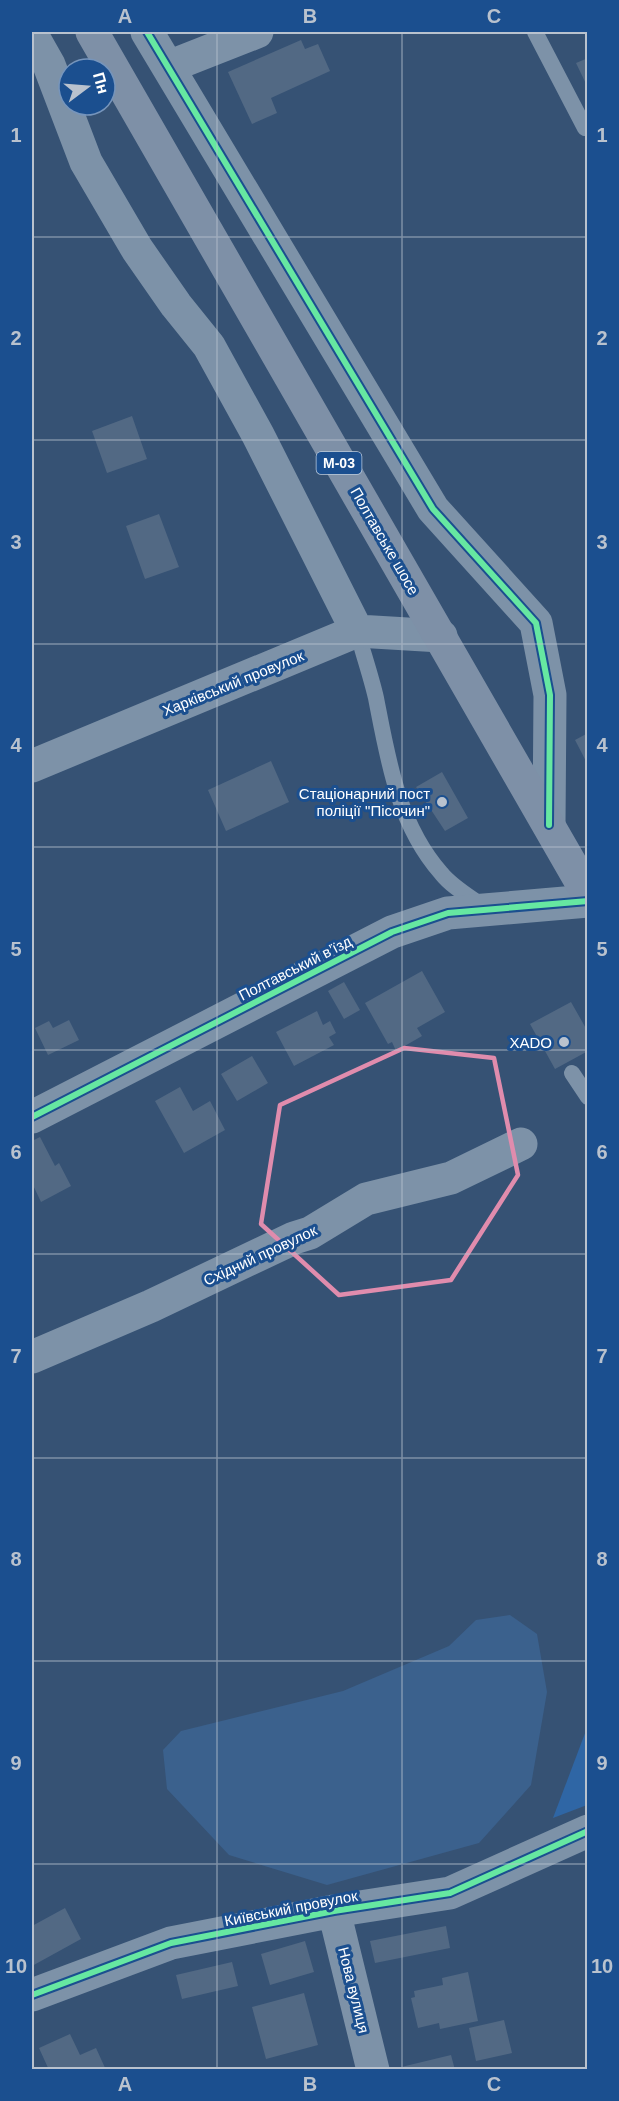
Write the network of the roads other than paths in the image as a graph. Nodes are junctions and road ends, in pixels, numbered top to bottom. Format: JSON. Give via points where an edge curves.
{"nodes":[{"id":1,"x":92,"y":32,"type":"edge"},
{"id":2,"x":147,"y":32,"type":"edge"},
{"id":3,"x":257,"y":32,"type":"edge"},
{"id":4,"x":535,"y":32,"type":"edge"},
{"id":5,"x":32,"y":35,"type":"edge"},
{"id":6,"x":168,"y":67,"type":"junction"},
{"id":7,"x":585,"y":128,"type":"dead end"},
{"id":8,"x":357,"y":631,"type":"junction"},
{"id":9,"x":441,"y":636,"type":"junction"},
{"id":10,"x":32,"y":766,"type":"edge"},
{"id":11,"x":549,"y":825,"type":"junction"},
{"id":12,"x":583,"y":876,"type":"edge"},
{"id":13,"x":588,"y":901,"type":"edge"},
{"id":14,"x":489,"y":910,"type":"junction"},
{"id":15,"x":572,"y":1073,"type":"dead end"},
{"id":16,"x":588,"y":1097,"type":"edge"},
{"id":17,"x":32,"y":1117,"type":"edge"},
{"id":18,"x":521,"y":1144,"type":"dead end"},
{"id":19,"x":32,"y":1357,"type":"edge"},
{"id":20,"x":588,"y":1831,"type":"edge"},
{"id":21,"x":334,"y":1911,"type":"junction"},
{"id":22,"x":33,"y":1992,"type":"edge"},
{"id":23,"x":374,"y":2070,"type":"edge"}],
"edges":[{"from":1,"to":9,"type":"highway","name":"Полтавське шосе","number":"М-03"},
{"from":2,"to":6,"type":"street"},
{"from":3,"to":6,"type":"street"},
{"from":4,"to":7,"type":"lane"},
{"from":5,"to":8,"type":"street","via":[[49,65],[86,162],[138,249],[209,346]]},
{"from":6,"to":11,"type":"street","via":[[433,509],[536,623],[550,695]]},
{"from":8,"to":9,"type":"street","name":"Харківський провулок"},
{"from":8,"to":10,"type":"street","name":"Харківський провулок"},
{"from":8,"to":14,"type":"lane","via":[[397,793],[418,842],[441,874]]},
{"from":9,"to":11,"type":"highway","name":"Полтавське шосе","number":"М-03"},
{"from":11,"to":12,"type":"highway","name":"Полтавське шосе","number":"М-03"},
{"from":13,"to":14,"type":"street","name":"Полтавський в’їзд"},
{"from":14,"to":17,"type":"street","name":"Полтавський в’їзд","via":[[448,913],[392,932]]},
{"from":15,"to":16,"type":"lane"},
{"from":18,"to":19,"type":"street","name":"Східний провулок","via":[[452,1178],[366,1199],[310,1233]]},
{"from":20,"to":21,"type":"street","name":"Київський провулок","via":[[450,1893]]},
{"from":21,"to":22,"type":"street","name":"Київський провулок","via":[[171,1943]]},
{"from":21,"to":23,"type":"street","name":"Нова вулиця"}]}
